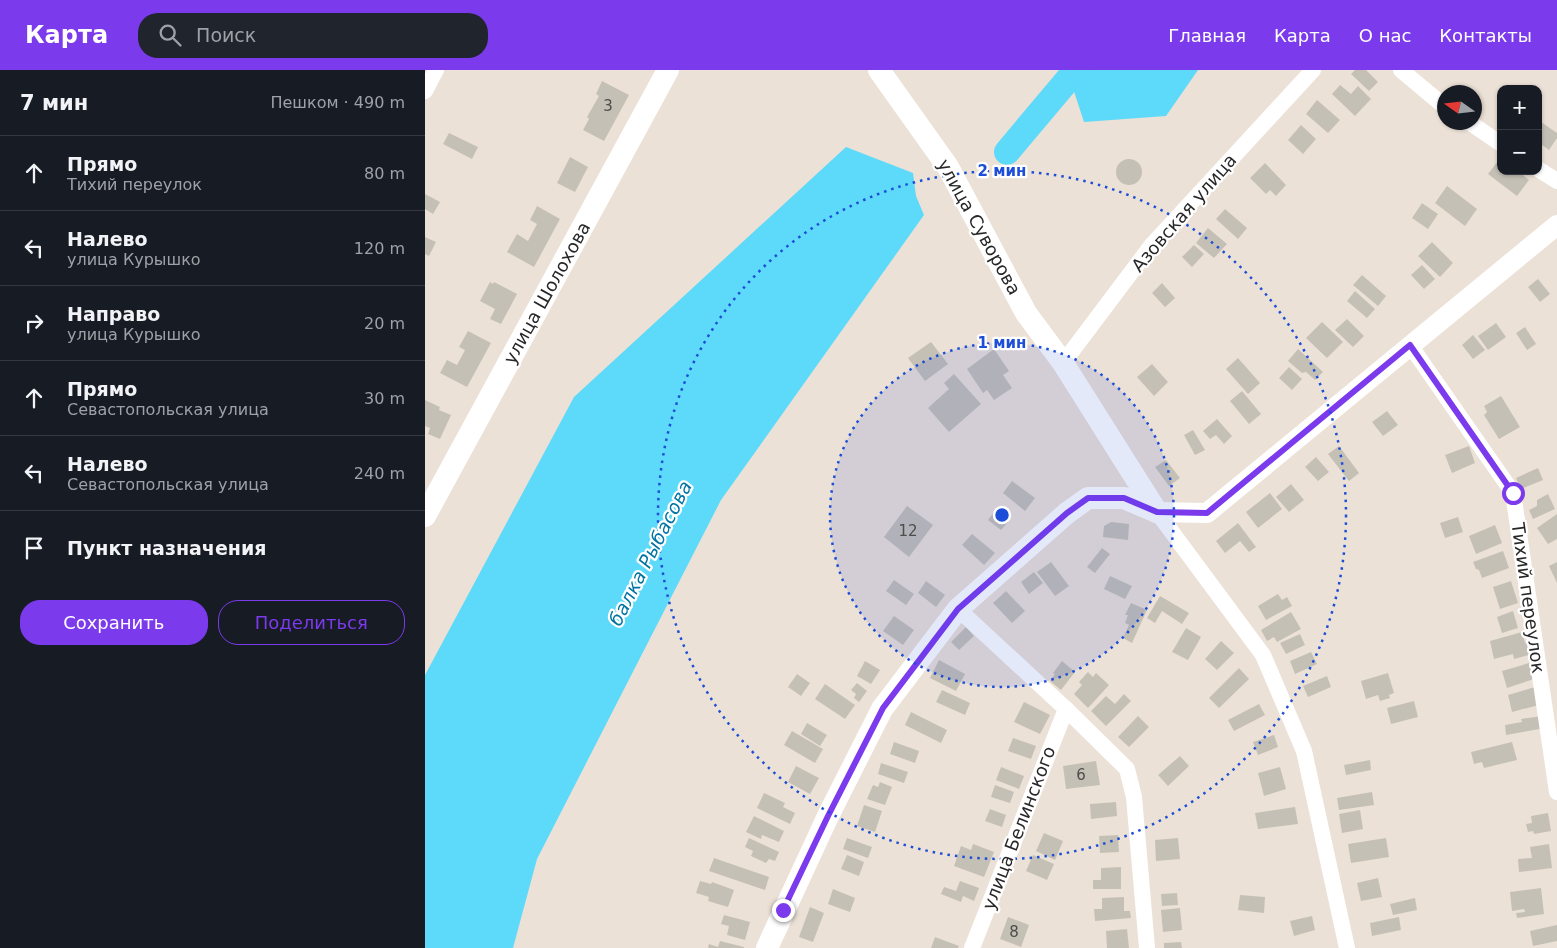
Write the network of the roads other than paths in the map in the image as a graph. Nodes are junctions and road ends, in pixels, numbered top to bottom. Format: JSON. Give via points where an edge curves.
{"nodes":[{"id":1,"x":436,"y":70,"type":"edge"},
{"id":2,"x":668,"y":70,"type":"edge"},
{"id":3,"x":879,"y":70,"type":"edge"},
{"id":4,"x":1313,"y":70,"type":"edge"},
{"id":5,"x":1401,"y":70,"type":"edge"},
{"id":6,"x":425,"y":91,"type":"edge"},
{"id":7,"x":1437,"y":99,"type":"edge"},
{"id":8,"x":1481,"y":130,"type":"edge"},
{"id":9,"x":1497,"y":141,"type":"edge"},
{"id":10,"x":1542,"y":172,"type":"edge"},
{"id":11,"x":1557,"y":181,"type":"edge"},
{"id":12,"x":1557,"y":225,"type":"edge"},
{"id":13,"x":1410,"y":345,"type":"junction"},
{"id":14,"x":1063,"y":363,"type":"junction"},
{"id":15,"x":1157,"y":512,"type":"junction"},
{"id":16,"x":425,"y":516,"type":"edge"},
{"id":17,"x":958,"y":609,"type":"junction"},
{"id":18,"x":1066,"y":709,"type":"junction"},
{"id":19,"x":1557,"y":792,"type":"edge"},
{"id":20,"x":767,"y":948,"type":"edge"},
{"id":21,"x":972,"y":948,"type":"edge"},
{"id":22,"x":1147,"y":948,"type":"edge"},
{"id":23,"x":1347,"y":948,"type":"edge"}],
"edges":[{"from":1,"to":6,"type":"street"},
{"from":2,"to":16,"type":"main road","name":"улица Шолохова"},
{"from":3,"to":14,"type":"main road","name":"улица Суворова","via":[[948,167],[1026,312]]},
{"from":4,"to":14,"type":"street","name":"Азовская улица","via":[[1151,246]]},
{"from":5,"to":7,"type":"street"},
{"from":8,"to":9,"type":"street"},
{"from":10,"to":11,"type":"street"},
{"from":12,"to":13,"type":"street"},
{"from":13,"to":15,"type":"street","via":[[1207,513]]},
{"from":13,"to":19,"type":"street","name":"Тихий переулок","via":[[1513,493]]},
{"from":14,"to":15,"type":"main road","name":"улица Суворова"},
{"from":15,"to":17,"type":"main road","via":[[1124,498],[1088,498]]},
{"from":15,"to":23,"type":"street","via":[[1263,655],[1304,751]]},
{"from":17,"to":18,"type":"street"},
{"from":17,"to":20,"type":"main road","via":[[883,708],[828,816]]},
{"from":18,"to":21,"type":"street","name":"улица Белинского"},
{"from":18,"to":22,"type":"street","via":[[1127,769],[1134,797]]}]}
